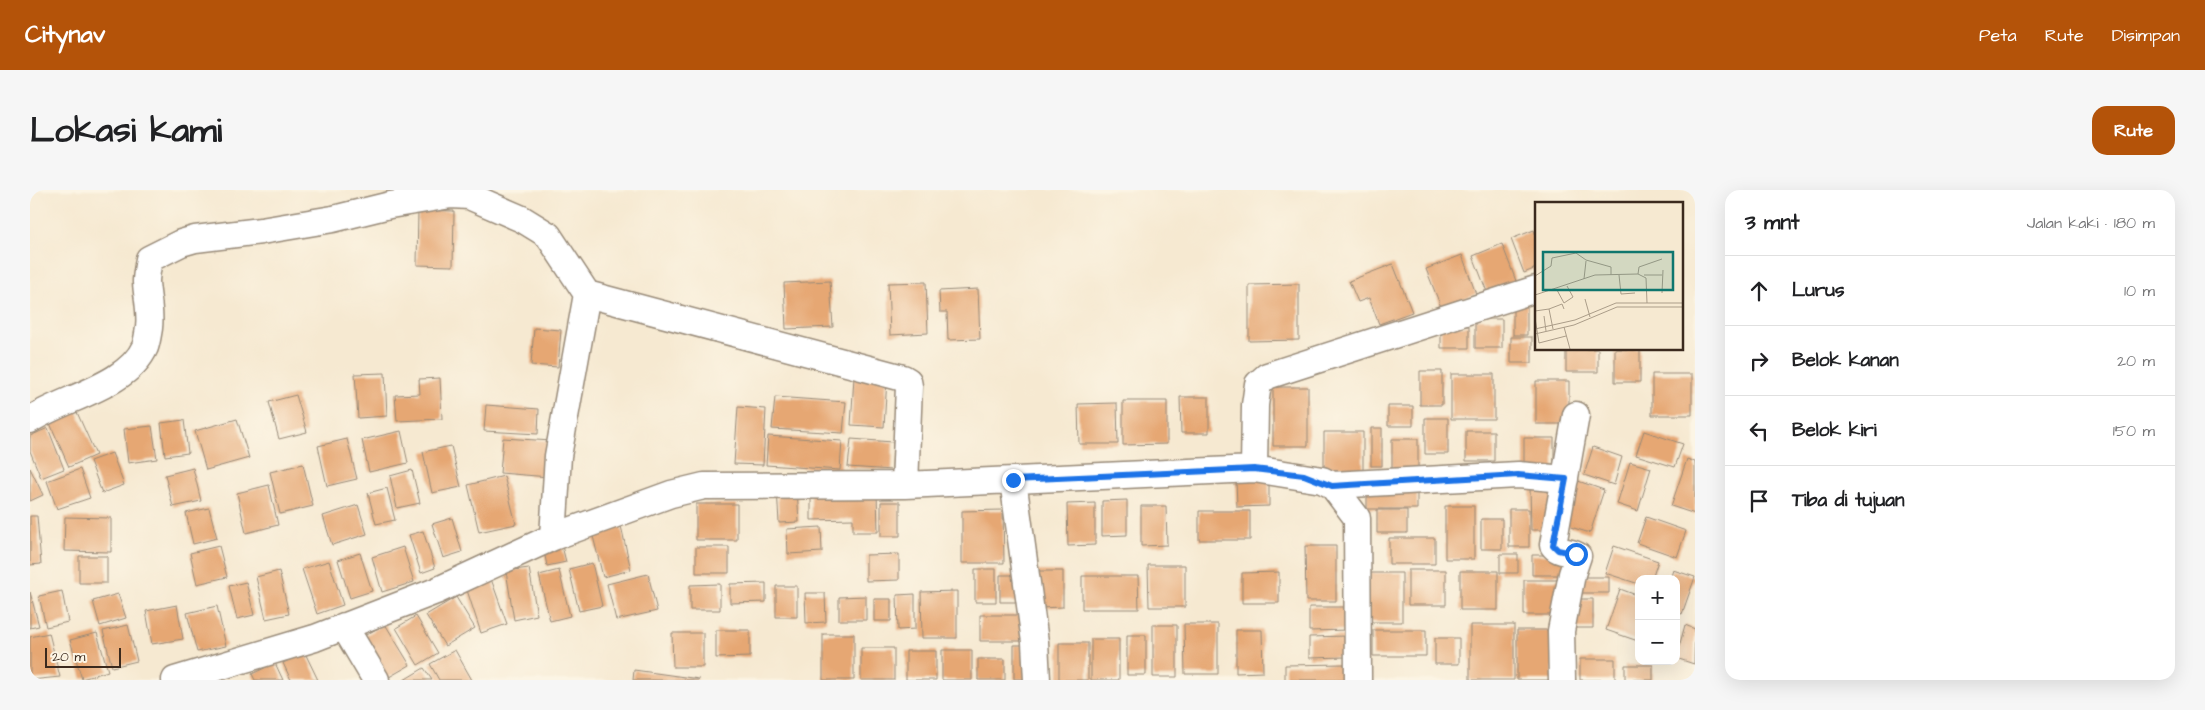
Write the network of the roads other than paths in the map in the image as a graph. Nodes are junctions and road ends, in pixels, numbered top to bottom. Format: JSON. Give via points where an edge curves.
{"nodes":[{"id":1,"x":1535,"y":289,"type":"edge"},
{"id":2,"x":587,"y":294,"type":"junction"},
{"id":3,"x":1576,"y":416,"type":"dead end"},
{"id":4,"x":30,"y":420,"type":"edge"},
{"id":5,"x":1254,"y":469,"type":"junction"},
{"id":6,"x":1566,"y":479,"type":"junction"},
{"id":7,"x":1013,"y":480,"type":"junction"},
{"id":8,"x":905,"y":486,"type":"junction"},
{"id":9,"x":1332,"y":486,"type":"junction"},
{"id":10,"x":553,"y":537,"type":"junction"},
{"id":11,"x":344,"y":626,"type":"junction"},
{"id":12,"x":206,"y":676,"type":"edge"},
{"id":13,"x":175,"y":680,"type":"edge"},
{"id":14,"x":376,"y":680,"type":"edge"},
{"id":15,"x":1037,"y":680,"type":"edge"},
{"id":16,"x":1358,"y":680,"type":"edge"},
{"id":17,"x":1562,"y":680,"type":"edge"}],
"edges":[{"from":1,"to":5,"type":"street","via":[[1267,376],[1258,384],[1254,405]]},
{"from":2,"to":4,"type":"street","via":[[548,235],[522,219],[469,196],[422,199],[324,220],[195,239],[150,259],[146,281],[149,328],[145,347],[132,365],[108,382]]},
{"from":2,"to":8,"type":"street","via":[[908,381]]},
{"from":2,"to":10,"type":"street","via":[[558,456]]},
{"from":3,"to":6,"type":"street"},
{"from":5,"to":7,"type":"street"},
{"from":5,"to":9,"type":"street","via":[[1304,475]]},
{"from":6,"to":9,"type":"street","via":[[1518,475]]},
{"from":6,"to":17,"type":"street","via":[[1553,545],[1558,550],[1576,554],[1578,558],[1561,631]]},
{"from":7,"to":8,"type":"street"},
{"from":7,"to":15,"type":"street","via":[[1035,642]]},
{"from":8,"to":10,"type":"street","via":[[704,486],[671,494]]},
{"from":9,"to":16,"type":"street","via":[[1357,518]]},
{"from":10,"to":11,"type":"street","via":[[436,592]]},
{"from":11,"to":12,"type":"street"},
{"from":11,"to":14,"type":"street"},
{"from":12,"to":13,"type":"street"}]}
